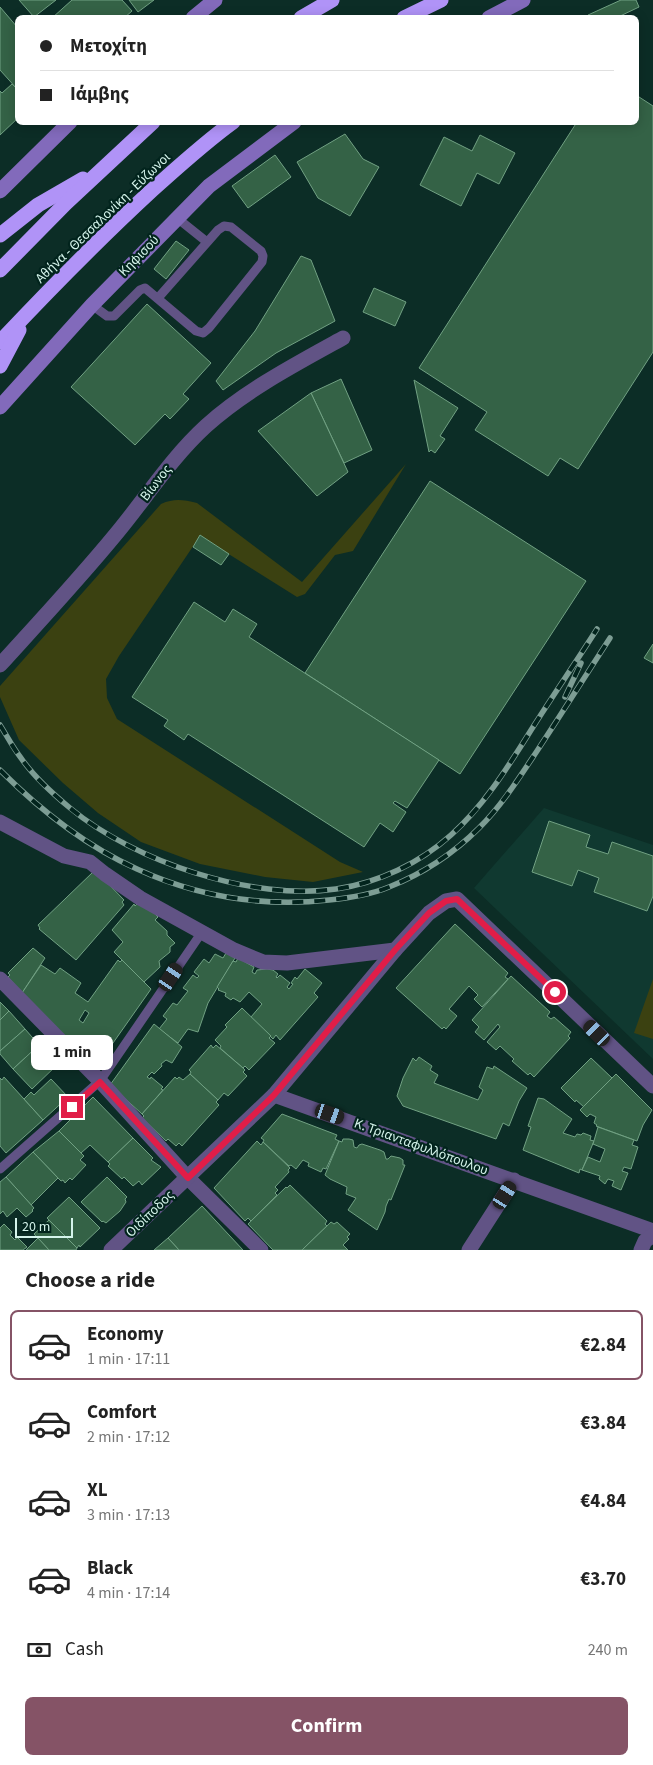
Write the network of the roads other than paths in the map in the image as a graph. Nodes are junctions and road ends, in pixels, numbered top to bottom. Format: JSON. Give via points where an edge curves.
{"nodes":[{"id":1,"x":215,"y":0,"type":"edge"},
{"id":2,"x":332,"y":0,"type":"edge"},
{"id":3,"x":441,"y":0,"type":"edge"},
{"id":4,"x":523,"y":0,"type":"edge"},
{"id":5,"x":197,"y":15,"type":"edge"},
{"id":6,"x":306,"y":15,"type":"edge"},
{"id":7,"x":410,"y":15,"type":"edge"},
{"id":8,"x":495,"y":15,"type":"edge"},
{"id":9,"x":67,"y":125,"type":"edge"},
{"id":10,"x":150,"y":125,"type":"edge"},
{"id":11,"x":230,"y":125,"type":"edge"},
{"id":12,"x":290,"y":125,"type":"edge"},
{"id":13,"x":108,"y":164,"type":"junction"},
{"id":14,"x":0,"y":191,"type":"edge"},
{"id":15,"x":176,"y":218,"type":"junction"},
{"id":16,"x":0,"y":235,"type":"edge"},
{"id":17,"x":207,"y":242,"type":"junction"},
{"id":18,"x":0,"y":270,"type":"edge"},
{"id":19,"x":158,"y":298,"type":"junction"},
{"id":20,"x":92,"y":305,"type":"junction"},
{"id":21,"x":26,"y":314,"type":"junction"},
{"id":22,"x":343,"y":338,"type":"dead end"},
{"id":23,"x":0,"y":342,"type":"edge"},
{"id":24,"x":0,"y":366,"type":"edge"},
{"id":25,"x":0,"y":407,"type":"edge"},
{"id":26,"x":0,"y":665,"type":"edge"},
{"id":27,"x":0,"y":822,"type":"edge"},
{"id":28,"x":202,"y":932,"type":"junction"},
{"id":29,"x":395,"y":950,"type":"junction"},
{"id":30,"x":0,"y":979,"type":"edge"},
{"id":31,"x":100,"y":1082,"type":"junction"},
{"id":32,"x":653,"y":1086,"type":"edge"},
{"id":33,"x":274,"y":1095,"type":"junction"},
{"id":34,"x":0,"y":1169,"type":"edge"},
{"id":35,"x":188,"y":1178,"type":"junction"},
{"id":36,"x":514,"y":1180,"type":"junction"},
{"id":37,"x":653,"y":1231,"type":"edge"},
{"id":38,"x":653,"y":1235,"type":"edge"},
{"id":39,"x":118,"y":1248,"type":"edge"},
{"id":40,"x":261,"y":1250,"type":"edge"},
{"id":41,"x":469,"y":1250,"type":"edge"},
{"id":42,"x":642,"y":1250,"type":"edge"}],
"edges":[{"from":1,"to":5,"type":"main road"},
{"from":2,"to":6,"type":"highway"},
{"from":3,"to":7,"type":"highway"},
{"from":4,"to":8,"type":"main road"},
{"from":9,"to":14,"type":"main road"},
{"from":10,"to":13,"type":"highway"},
{"from":11,"to":21,"type":"highway","name":"Αθήνα - Θεσσαλονίκη - Εύζωνοι","via":[[136,205]]},
{"from":12,"to":15,"type":"main road","name":"Κηφισού","via":[[209,186]]},
{"from":13,"to":16,"type":"highway","via":[[38,205]]},
{"from":13,"to":18,"type":"highway"},
{"from":15,"to":17,"type":"lane"},
{"from":15,"to":20,"type":"main road","name":"Κηφισού"},
{"from":17,"to":19,"type":"lane"},
{"from":17,"to":19,"type":"lane","via":[[224,226],[231,227],[261,251],[262,262],[203,332],[196,331]]},
{"from":19,"to":20,"type":"lane","via":[[148,289],[140,290],[114,316],[107,316]]},
{"from":20,"to":25,"type":"main road","name":"Κηφισού"},
{"from":21,"to":23,"type":"highway","name":"Αθήνα - Θεσσαλονίκη - Εύζωνοι"},
{"from":21,"to":24,"type":"highway"},
{"from":22,"to":26,"type":"street","name":"Βίωνος","via":[[238,400],[206,427],[177,456],[116,534]]},
{"from":27,"to":28,"type":"street","via":[[64,856],[90,862],[140,898]]},
{"from":28,"to":29,"type":"street","via":[[263,962],[287,963]]},
{"from":28,"to":31,"type":"lane"},
{"from":29,"to":32,"type":"street","name":"Οιδίποδος","via":[[429,913],[446,901],[457,899]]},
{"from":29,"to":33,"type":"street","name":"Οιδίποδος"},
{"from":30,"to":31,"type":"street"},
{"from":31,"to":34,"type":"lane"},
{"from":31,"to":35,"type":"street"},
{"from":33,"to":35,"type":"street","name":"Οιδίποδος"},
{"from":33,"to":36,"type":"street","name":"Κ. Τριανταφυλλόπουλου"},
{"from":35,"to":39,"type":"street","name":"Οιδίποδος"},
{"from":35,"to":40,"type":"street"},
{"from":36,"to":37,"type":"street","name":"Κ. Τριανταφυλλόπουλου"},
{"from":36,"to":41,"type":"street"},
{"from":38,"to":42,"type":"street","via":[[645,1241]]}]}
